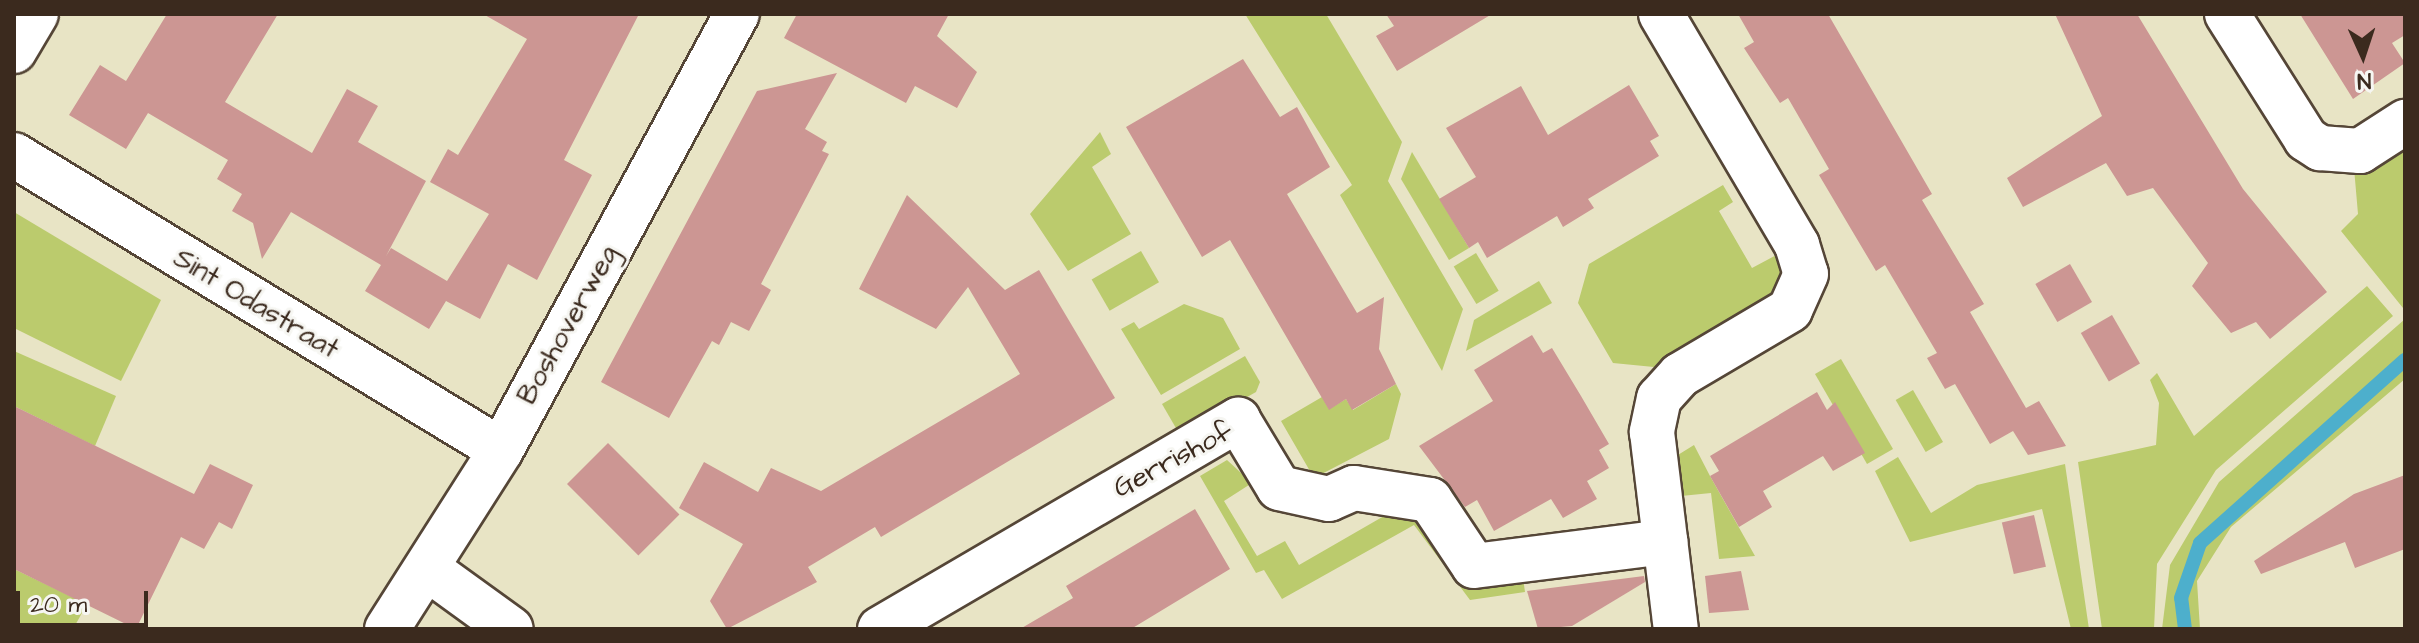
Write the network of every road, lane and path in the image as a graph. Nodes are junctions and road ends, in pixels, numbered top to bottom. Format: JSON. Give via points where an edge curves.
{"nodes":[{"id":1,"x":737,"y":14,"type":"edge"},
{"id":2,"x":1661,"y":14,"type":"edge"},
{"id":3,"x":2227,"y":14,"type":"edge"},
{"id":4,"x":2405,"y":122,"type":"edge"},
{"id":5,"x":14,"y":155,"type":"edge"},
{"id":6,"x":501,"y":450,"type":"junction"},
{"id":7,"x":1665,"y":542,"type":"junction"},
{"id":8,"x":428,"y":569,"type":"junction"},
{"id":9,"x":387,"y":629,"type":"edge"},
{"id":10,"x":511,"y":629,"type":"edge"},
{"id":11,"x":880,"y":629,"type":"edge"},
{"id":12,"x":1676,"y":629,"type":"edge"}],
"edges":[{"from":1,"to":6,"type":"street","name":"Boshoverweg"},
{"from":2,"to":7,"type":"street","via":[[1797,245],[1806,274],[1790,310],[1680,375],[1659,398],[1652,432]]},
{"from":3,"to":4,"type":"street","via":[[2306,139],[2320,148],[2360,151]]},
{"from":5,"to":6,"type":"street","name":"Sint Odastraat"},
{"from":6,"to":8,"type":"street","name":"Boshoverweg"},
{"from":7,"to":11,"type":"street","name":"Gerrishof","via":[[1474,566],[1430,500],[1354,488],[1329,499],[1279,488],[1238,420]]},
{"from":7,"to":12,"type":"street"},
{"from":8,"to":9,"type":"street","name":"Boshoverweg"},
{"from":8,"to":10,"type":"street"}]}
